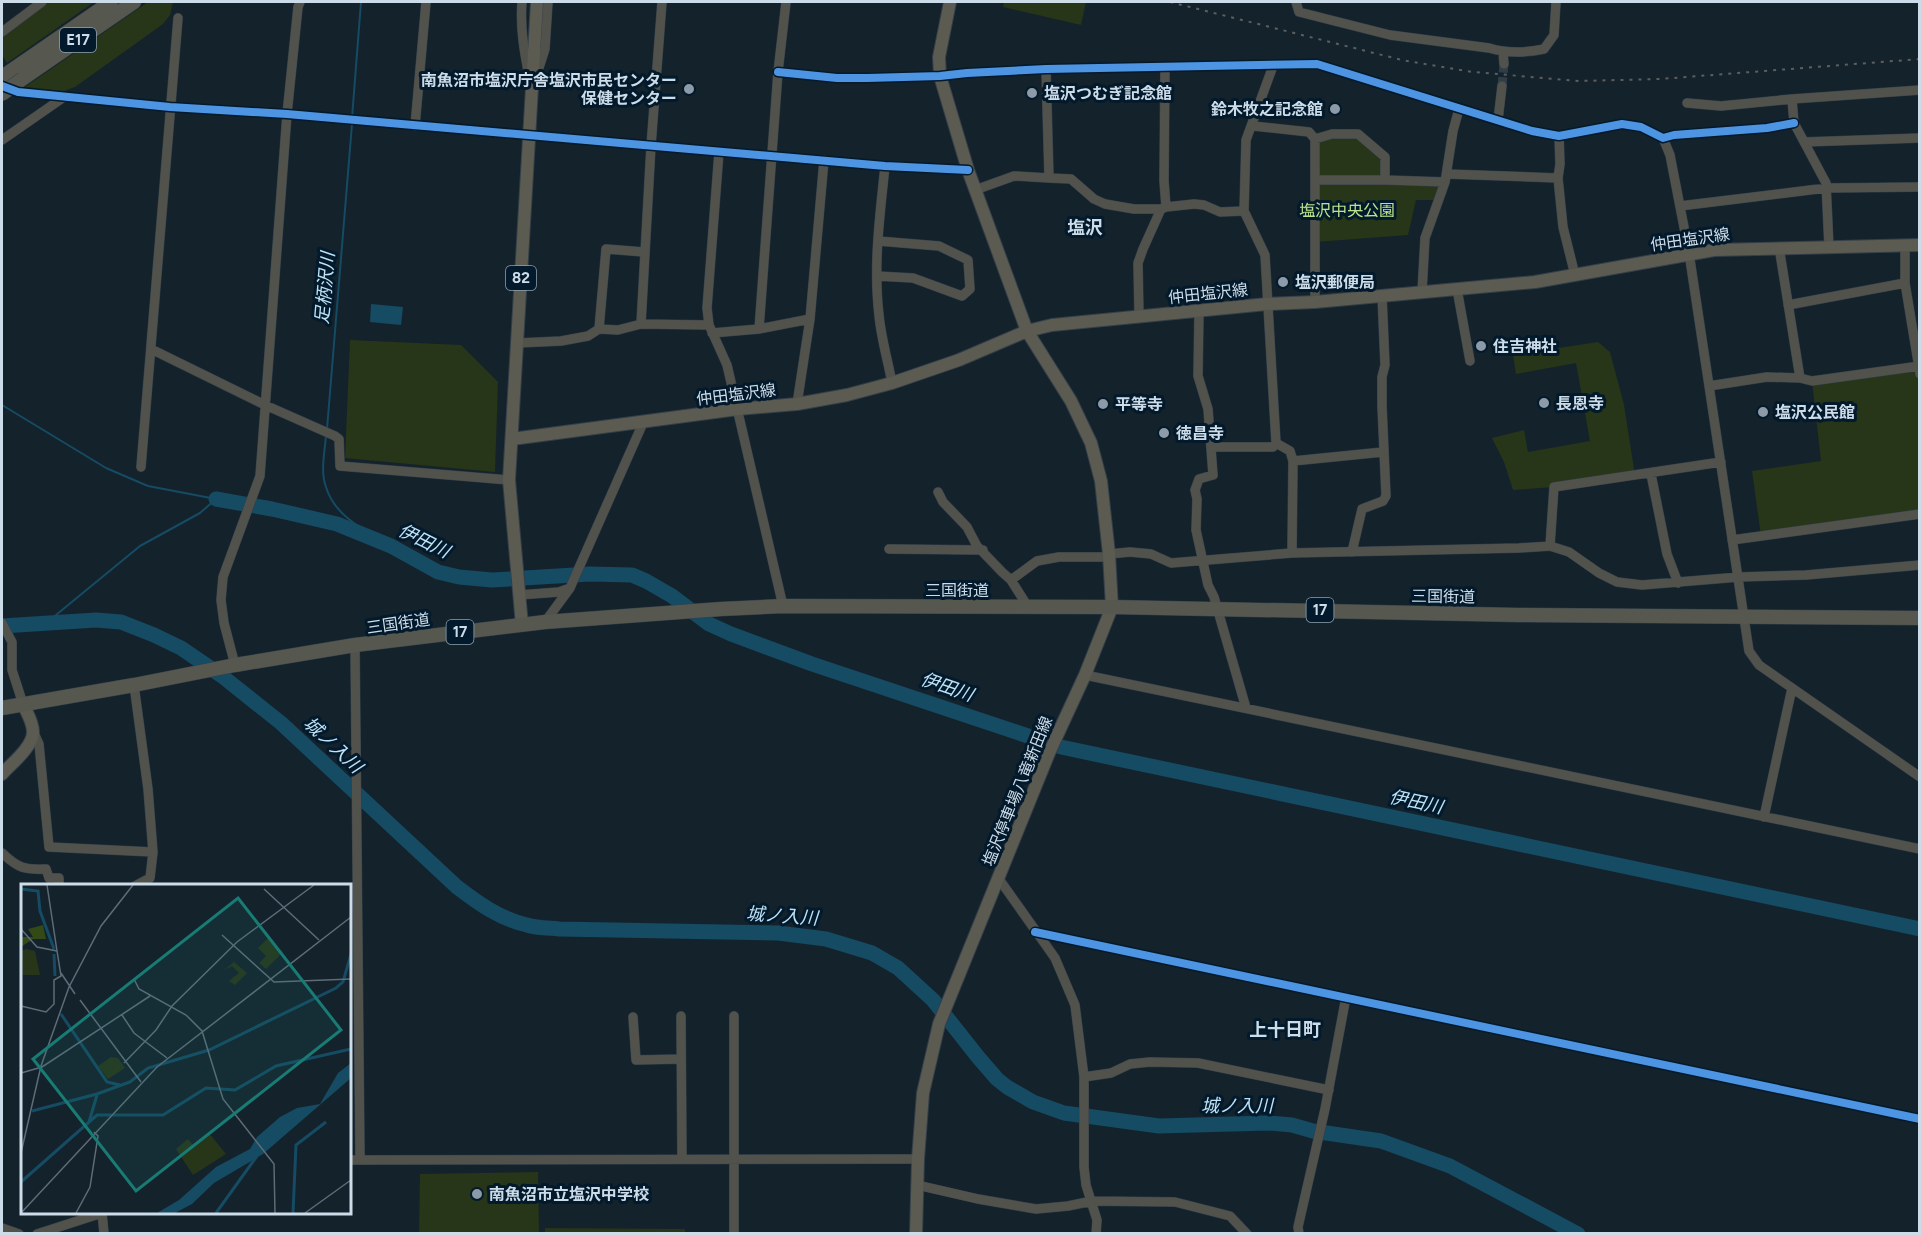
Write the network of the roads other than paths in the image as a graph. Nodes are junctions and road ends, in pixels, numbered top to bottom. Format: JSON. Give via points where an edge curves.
{"nodes":[{"id":1,"x":42,"y":2,"type":"edge"},
{"id":2,"x":111,"y":2,"type":"edge"},
{"id":3,"x":134,"y":2,"type":"edge"},
{"id":4,"x":300,"y":2,"type":"edge"},
{"id":5,"x":426,"y":2,"type":"edge"},
{"id":6,"x":522,"y":2,"type":"edge"},
{"id":7,"x":537,"y":2,"type":"edge"},
{"id":8,"x":548,"y":2,"type":"edge"},
{"id":9,"x":662,"y":2,"type":"edge"},
{"id":10,"x":786,"y":2,"type":"edge"},
{"id":11,"x":950,"y":2,"type":"edge"},
{"id":12,"x":1296,"y":2,"type":"edge"},
{"id":13,"x":1556,"y":2,"type":"edge"},
{"id":14,"x":178,"y":18,"type":"dead end"},
{"id":15,"x":2,"y":32,"type":"edge"},
{"id":16,"x":1503,"y":52,"type":"junction"},
{"id":17,"x":1504,"y":64,"type":"tunnel mouth"},
{"id":18,"x":1273,"y":66,"type":"junction"},
{"id":19,"x":1165,"y":68,"type":"junction"},
{"id":20,"x":1046,"y":69,"type":"junction"},
{"id":21,"x":778,"y":72,"type":"junction"},
{"id":22,"x":11,"y":76,"type":"edge"},
{"id":23,"x":940,"y":76,"type":"junction"},
{"id":24,"x":2,"y":86,"type":"edge"},
{"id":25,"x":1502,"y":86,"type":"tunnel mouth"},
{"id":26,"x":532,"y":90,"type":"junction"},
{"id":27,"x":1920,"y":90,"type":"edge"},
{"id":28,"x":2,"y":94,"type":"edge"},
{"id":29,"x":64,"y":97,"type":"junction"},
{"id":30,"x":1792,"y":99,"type":"junction"},
{"id":31,"x":1687,"y":103,"type":"dead end"},
{"id":32,"x":170,"y":107,"type":"junction"},
{"id":33,"x":1459,"y":109,"type":"junction"},
{"id":34,"x":288,"y":114,"type":"junction"},
{"id":35,"x":1498,"y":120,"type":"junction"},
{"id":36,"x":1794,"y":123,"type":"junction"},
{"id":37,"x":415,"y":126,"type":"junction"},
{"id":38,"x":1252,"y":126,"type":"junction"},
{"id":39,"x":530,"y":135,"type":"junction"},
{"id":40,"x":1559,"y":136,"type":"junction"},
{"id":41,"x":1663,"y":138,"type":"junction"},
{"id":42,"x":1920,"y":138,"type":"edge"},
{"id":43,"x":1315,"y":139,"type":"junction"},
{"id":44,"x":2,"y":140,"type":"edge"},
{"id":45,"x":1804,"y":142,"type":"junction"},
{"id":46,"x":651,"y":146,"type":"junction"},
{"id":47,"x":719,"y":152,"type":"junction"},
{"id":48,"x":772,"y":155,"type":"junction"},
{"id":49,"x":824,"y":160,"type":"junction"},
{"id":50,"x":885,"y":166,"type":"junction"},
{"id":51,"x":968,"y":170,"type":"junction"},
{"id":52,"x":1049,"y":178,"type":"junction"},
{"id":53,"x":1446,"y":178,"type":"junction"},
{"id":54,"x":1558,"y":178,"type":"junction"},
{"id":55,"x":1315,"y":180,"type":"junction"},
{"id":56,"x":1385,"y":180,"type":"junction"},
{"id":57,"x":1826,"y":188,"type":"junction"},
{"id":58,"x":1920,"y":188,"type":"edge"},
{"id":59,"x":975,"y":190,"type":"junction"},
{"id":60,"x":1680,"y":206,"type":"junction"},
{"id":61,"x":1163,"y":208,"type":"junction"},
{"id":62,"x":1244,"y":211,"type":"junction"},
{"id":63,"x":878,"y":241,"type":"junction"},
{"id":64,"x":1920,"y":245,"type":"edge"},
{"id":65,"x":1905,"y":246,"type":"junction"},
{"id":66,"x":1779,"y":247,"type":"junction"},
{"id":67,"x":1829,"y":247,"type":"junction"},
{"id":68,"x":644,"y":252,"type":"junction"},
{"id":69,"x":1689,"y":253,"type":"junction"},
{"id":70,"x":1575,"y":275,"type":"junction"},
{"id":71,"x":877,"y":276,"type":"junction"},
{"id":72,"x":1905,"y":283,"type":"junction"},
{"id":73,"x":1457,"y":289,"type":"junction"},
{"id":74,"x":1422,"y":292,"type":"junction"},
{"id":75,"x":1382,"y":295,"type":"junction"},
{"id":76,"x":1315,"y":302,"type":"junction"},
{"id":77,"x":1267,"y":304,"type":"junction"},
{"id":78,"x":1788,"y":305,"type":"junction"},
{"id":79,"x":1198,"y":311,"type":"junction"},
{"id":80,"x":1915,"y":312,"type":"edge"},
{"id":81,"x":1138,"y":316,"type":"junction"},
{"id":82,"x":810,"y":319,"type":"junction"},
{"id":83,"x":641,"y":324,"type":"junction"},
{"id":84,"x":759,"y":328,"type":"junction"},
{"id":85,"x":599,"y":329,"type":"junction"},
{"id":86,"x":711,"y":329,"type":"junction"},
{"id":87,"x":1028,"y":331,"type":"junction"},
{"id":88,"x":518,"y":343,"type":"junction"},
{"id":89,"x":151,"y":349,"type":"junction"},
{"id":90,"x":1470,"y":361,"type":"dead end"},
{"id":91,"x":1919,"y":368,"type":"edge"},
{"id":92,"x":1800,"y":378,"type":"junction"},
{"id":93,"x":892,"y":383,"type":"junction"},
{"id":94,"x":1709,"y":386,"type":"junction"},
{"id":95,"x":797,"y":404,"type":"junction"},
{"id":96,"x":265,"y":405,"type":"junction"},
{"id":97,"x":738,"y":409,"type":"junction"},
{"id":98,"x":643,"y":423,"type":"junction"},
{"id":99,"x":512,"y":439,"type":"junction"},
{"id":100,"x":1276,"y":443,"type":"junction"},
{"id":101,"x":1212,"y":447,"type":"junction"},
{"id":102,"x":1383,"y":452,"type":"junction"},
{"id":103,"x":1293,"y":461,"type":"junction"},
{"id":104,"x":1721,"y":462,"type":"junction"},
{"id":105,"x":141,"y":467,"type":"dead end"},
{"id":106,"x":1651,"y":474,"type":"junction"},
{"id":107,"x":509,"y":480,"type":"junction"},
{"id":108,"x":938,"y":492,"type":"dead end"},
{"id":109,"x":1920,"y":514,"type":"edge"},
{"id":110,"x":1732,"y":540,"type":"junction"},
{"id":111,"x":1550,"y":546,"type":"junction"},
{"id":112,"x":889,"y":549,"type":"dead end"},
{"id":113,"x":983,"y":550,"type":"junction"},
{"id":114,"x":1352,"y":552,"type":"junction"},
{"id":115,"x":1292,"y":553,"type":"junction"},
{"id":116,"x":1109,"y":556,"type":"junction"},
{"id":117,"x":1201,"y":560,"type":"junction"},
{"id":118,"x":1920,"y":565,"type":"edge"},
{"id":119,"x":1738,"y":576,"type":"junction"},
{"id":120,"x":1011,"y":580,"type":"junction"},
{"id":121,"x":1678,"y":583,"type":"junction"},
{"id":122,"x":570,"y":588,"type":"junction"},
{"id":123,"x":519,"y":595,"type":"junction"},
{"id":124,"x":783,"y":606,"type":"junction"},
{"id":125,"x":1029,"y":607,"type":"junction"},
{"id":126,"x":1112,"y":607,"type":"junction"},
{"id":127,"x":1217,"y":610,"type":"junction"},
{"id":128,"x":1743,"y":617,"type":"junction"},
{"id":129,"x":1920,"y":618,"type":"edge"},
{"id":130,"x":546,"y":622,"type":"junction"},
{"id":131,"x":2,"y":623,"type":"edge"},
{"id":132,"x":522,"y":625,"type":"junction"},
{"id":133,"x":355,"y":645,"type":"junction"},
{"id":134,"x":235,"y":664,"type":"junction"},
{"id":135,"x":1085,"y":675,"type":"junction"},
{"id":136,"x":134,"y":685,"type":"junction"},
{"id":137,"x":1791,"y":688,"type":"junction"},
{"id":138,"x":23,"y":704,"type":"junction"},
{"id":139,"x":2,"y":708,"type":"edge"},
{"id":140,"x":1246,"y":708,"type":"junction"},
{"id":141,"x":34,"y":733,"type":"junction"},
{"id":142,"x":2,"y":774,"type":"edge"},
{"id":143,"x":1920,"y":777,"type":"edge"},
{"id":144,"x":1764,"y":817,"type":"junction"},
{"id":145,"x":1920,"y":849,"type":"edge"},
{"id":146,"x":153,"y":852,"type":"junction"},
{"id":147,"x":2,"y":853,"type":"edge"},
{"id":148,"x":999,"y":879,"type":"junction"},
{"id":149,"x":59,"y":884,"type":"edge"},
{"id":150,"x":137,"y":884,"type":"edge"},
{"id":151,"x":1035,"y":932,"type":"junction"},
{"id":152,"x":1346,"y":997,"type":"junction"},
{"id":153,"x":681,"y":1016,"type":"dead end"},
{"id":154,"x":734,"y":1016,"type":"dead end"},
{"id":155,"x":633,"y":1017,"type":"dead end"},
{"id":156,"x":681,"y":1059,"type":"junction"},
{"id":157,"x":1084,"y":1077,"type":"junction"},
{"id":158,"x":1329,"y":1090,"type":"junction"},
{"id":159,"x":1920,"y":1119,"type":"edge"},
{"id":160,"x":682,"y":1158,"type":"junction"},
{"id":161,"x":918,"y":1159,"type":"junction"},
{"id":162,"x":351,"y":1160,"type":"edge"},
{"id":163,"x":360,"y":1160,"type":"junction"},
{"id":164,"x":734,"y":1160,"type":"junction"},
{"id":165,"x":917,"y":1185,"type":"junction"},
{"id":166,"x":1092,"y":1202,"type":"junction"},
{"id":167,"x":99,"y":1214,"type":"edge"},
{"id":168,"x":102,"y":1214,"type":"edge"},
{"id":169,"x":2,"y":1228,"type":"edge"},
{"id":170,"x":19,"y":1233,"type":"edge"},
{"id":171,"x":37,"y":1233,"type":"edge"},
{"id":172,"x":104,"y":1233,"type":"edge"},
{"id":173,"x":734,"y":1233,"type":"edge"},
{"id":174,"x":916,"y":1233,"type":"edge"},
{"id":175,"x":1096,"y":1233,"type":"edge"},
{"id":176,"x":1247,"y":1233,"type":"edge"},
{"id":177,"x":1299,"y":1233,"type":"edge"}],
"edges":[{"from":1,"to":15,"type":"street"},
{"from":2,"to":22,"type":"highway","number":"E17"},
{"from":3,"to":22,"type":"highway","number":"E17"},
{"from":4,"to":34,"type":"street"},
{"from":5,"to":37,"type":"street"},
{"from":6,"to":26,"type":"street","via":[[520,20]]},
{"from":7,"to":26,"type":"main road","number":"82"},
{"from":8,"to":26,"type":"street","via":[[545,49]]},
{"from":9,"to":46,"type":"street"},
{"from":10,"to":21,"type":"street"},
{"from":11,"to":23,"type":"main road","via":[[939,57]]},
{"from":12,"to":16,"type":"street","via":[[1299,12],[1390,35]]},
{"from":13,"to":16,"type":"street","via":[[1554,35],[1544,49]]},
{"from":14,"to":32,"type":"street"},
{"from":16,"to":17,"type":"street"},
{"from":18,"to":19,"type":"street"},
{"from":18,"to":33,"type":"street","via":[[1317,64]]},
{"from":18,"to":38,"type":"street"},
{"from":19,"to":20,"type":"street"},
{"from":19,"to":61,"type":"street"},
{"from":20,"to":23,"type":"street"},
{"from":20,"to":52,"type":"street"},
{"from":21,"to":23,"type":"street","via":[[837,78]]},
{"from":21,"to":48,"type":"street"},
{"from":22,"to":28,"type":"highway","number":"E17","bridge":true},
{"from":23,"to":51,"type":"main road"},
{"from":24,"to":29,"type":"street","via":[[18,92]]},
{"from":25,"to":35,"type":"street"},
{"from":26,"to":39,"type":"main road","number":"82"},
{"from":27,"to":30,"type":"street"},
{"from":29,"to":32,"type":"street"},
{"from":29,"to":44,"type":"street"},
{"from":30,"to":31,"type":"street","via":[[1721,106]]},
{"from":30,"to":36,"type":"street"},
{"from":32,"to":34,"type":"street"},
{"from":32,"to":89,"type":"street"},
{"from":33,"to":35,"type":"street"},
{"from":33,"to":53,"type":"street"},
{"from":34,"to":37,"type":"street"},
{"from":34,"to":96,"type":"street"},
{"from":35,"to":40,"type":"street"},
{"from":36,"to":41,"type":"street"},
{"from":36,"to":45,"type":"street"},
{"from":37,"to":39,"type":"street"},
{"from":38,"to":43,"type":"street","via":[[1309,132]]},
{"from":38,"to":62,"type":"street","via":[[1246,140]]},
{"from":39,"to":46,"type":"street"},
{"from":39,"to":88,"type":"main road","number":"82"},
{"from":40,"to":41,"type":"street","via":[[1622,124],[1641,127]]},
{"from":40,"to":54,"type":"street"},
{"from":41,"to":60,"type":"street"},
{"from":42,"to":45,"type":"street"},
{"from":43,"to":55,"type":"street"},
{"from":43,"to":56,"type":"street","via":[[1332,134],[1358,134],[1385,157]]},
{"from":45,"to":57,"type":"street"},
{"from":46,"to":47,"type":"street"},
{"from":46,"to":68,"type":"street"},
{"from":47,"to":48,"type":"street"},
{"from":47,"to":86,"type":"street","via":[[706,308]]},
{"from":48,"to":49,"type":"street"},
{"from":48,"to":84,"type":"street"},
{"from":49,"to":50,"type":"street"},
{"from":49,"to":82,"type":"street"},
{"from":50,"to":51,"type":"street"},
{"from":50,"to":63,"type":"street"},
{"from":51,"to":59,"type":"main road"},
{"from":52,"to":59,"type":"street","via":[[1014,176]]},
{"from":52,"to":61,"type":"street","via":[[1071,179],[1105,204]]},
{"from":53,"to":54,"type":"street"},
{"from":53,"to":56,"type":"street"},
{"from":53,"to":74,"type":"street","via":[[1425,238]]},
{"from":54,"to":70,"type":"street"},
{"from":55,"to":56,"type":"street"},
{"from":55,"to":76,"type":"street"},
{"from":57,"to":58,"type":"street"},
{"from":57,"to":60,"type":"street"},
{"from":57,"to":67,"type":"street"},
{"from":59,"to":87,"type":"main road"},
{"from":60,"to":69,"type":"street"},
{"from":61,"to":62,"type":"street","via":[[1194,204],[1220,212]]},
{"from":61,"to":81,"type":"street","via":[[1138,263]]},
{"from":62,"to":77,"type":"street","via":[[1265,255]]},
{"from":63,"to":71,"type":"street"},
{"from":63,"to":71,"type":"street","via":[[939,246],[968,260],[970,289],[962,296],[913,278]]},
{"from":64,"to":65,"type":"main road","name":"仲田塩沢線"},
{"from":65,"to":67,"type":"main road","name":"仲田塩沢線"},
{"from":65,"to":72,"type":"street"},
{"from":66,"to":67,"type":"main road","name":"仲田塩沢線"},
{"from":66,"to":69,"type":"main road","name":"仲田塩沢線"},
{"from":66,"to":78,"type":"street"},
{"from":68,"to":83,"type":"street"},
{"from":68,"to":85,"type":"street","via":[[606,249]]},
{"from":69,"to":70,"type":"main road","name":"仲田塩沢線"},
{"from":69,"to":94,"type":"street"},
{"from":70,"to":73,"type":"main road","name":"仲田塩沢線"},
{"from":71,"to":93,"type":"street","via":[[879,316]]},
{"from":72,"to":78,"type":"street"},
{"from":72,"to":80,"type":"street"},
{"from":73,"to":74,"type":"main road","name":"仲田塩沢線"},
{"from":73,"to":90,"type":"street"},
{"from":74,"to":75,"type":"main road","name":"仲田塩沢線"},
{"from":75,"to":76,"type":"main road","name":"仲田塩沢線"},
{"from":75,"to":102,"type":"street"},
{"from":76,"to":77,"type":"main road","name":"仲田塩沢線"},
{"from":77,"to":79,"type":"main road","name":"仲田塩沢線"},
{"from":77,"to":100,"type":"street"},
{"from":78,"to":92,"type":"street"},
{"from":79,"to":81,"type":"main road","name":"仲田塩沢線"},
{"from":79,"to":101,"type":"street","via":[[1198,376],[1208,409]]},
{"from":80,"to":91,"type":"street"},
{"from":81,"to":87,"type":"main road","name":"仲田塩沢線"},
{"from":82,"to":84,"type":"street"},
{"from":82,"to":95,"type":"street"},
{"from":83,"to":85,"type":"street","via":[[618,330]]},
{"from":83,"to":86,"type":"street"},
{"from":84,"to":86,"type":"street"},
{"from":85,"to":88,"type":"street","via":[[588,336],[561,341]]},
{"from":86,"to":97,"type":"street","via":[[727,365]]},
{"from":87,"to":93,"type":"main road","name":"仲田塩沢線"},
{"from":87,"to":116,"type":"main road","via":[[1071,401],[1091,443],[1101,482]]},
{"from":88,"to":99,"type":"main road","number":"82"},
{"from":89,"to":96,"type":"street"},
{"from":89,"to":105,"type":"street"},
{"from":91,"to":92,"type":"street","via":[[1812,381]]},
{"from":92,"to":94,"type":"street","via":[[1767,377]]},
{"from":93,"to":95,"type":"main road","name":"仲田塩沢線"},
{"from":94,"to":104,"type":"street"},
{"from":95,"to":97,"type":"main road","name":"仲田塩沢線"},
{"from":96,"to":107,"type":"street","via":[[339,439],[340,466]]},
{"from":96,"to":134,"type":"street","via":[[260,476],[223,577],[224,624]]},
{"from":97,"to":98,"type":"main road","name":"仲田塩沢線"},
{"from":97,"to":124,"type":"street"},
{"from":98,"to":99,"type":"main road","name":"仲田塩沢線"},
{"from":98,"to":122,"type":"street"},
{"from":99,"to":107,"type":"main road","number":"82"},
{"from":100,"to":101,"type":"street","via":[[1273,447]]},
{"from":100,"to":103,"type":"street","via":[[1290,451]]},
{"from":101,"to":117,"type":"street","via":[[1213,475],[1199,479],[1196,490]]},
{"from":102,"to":103,"type":"street"},
{"from":102,"to":114,"type":"street","via":[[1386,496],[1362,509]]},
{"from":103,"to":115,"type":"street"},
{"from":104,"to":106,"type":"street"},
{"from":104,"to":110,"type":"street"},
{"from":106,"to":111,"type":"street","via":[[1554,487]]},
{"from":106,"to":121,"type":"street","via":[[1667,554]]},
{"from":107,"to":123,"type":"main road","number":"82"},
{"from":108,"to":113,"type":"street","via":[[945,506]]},
{"from":109,"to":110,"type":"street"},
{"from":110,"to":119,"type":"street"},
{"from":111,"to":114,"type":"street"},
{"from":111,"to":121,"type":"street","via":[[1569,552],[1617,582]]},
{"from":112,"to":113,"type":"street"},
{"from":113,"to":120,"type":"street"},
{"from":114,"to":115,"type":"street"},
{"from":115,"to":117,"type":"street"},
{"from":116,"to":117,"type":"street","via":[[1130,552],[1151,554],[1171,563]]},
{"from":116,"to":120,"type":"street","via":[[1037,561]]},
{"from":116,"to":126,"type":"main road"},
{"from":117,"to":127,"type":"street"},
{"from":118,"to":119,"type":"street","via":[[1806,575]]},
{"from":119,"to":121,"type":"street"},
{"from":119,"to":128,"type":"street"},
{"from":120,"to":125,"type":"street"},
{"from":122,"to":123,"type":"street"},
{"from":122,"to":130,"type":"street"},
{"from":123,"to":132,"type":"main road","number":"82"},
{"from":124,"to":125,"type":"highway","name":"三国街道","number":"17"},
{"from":124,"to":130,"type":"highway","name":"三国街道","number":"17"},
{"from":125,"to":126,"type":"highway","name":"三国街道","number":"17"},
{"from":126,"to":127,"type":"highway","name":"三国街道","number":"17"},
{"from":126,"to":135,"type":"main road","name":"塩沢停車場八竜新田線"},
{"from":127,"to":128,"type":"highway","name":"三国街道","number":"17"},
{"from":127,"to":140,"type":"street"},
{"from":128,"to":129,"type":"highway","name":"三国街道","number":"17"},
{"from":128,"to":137,"type":"street","via":[[1749,651],[1760,665]]},
{"from":130,"to":132,"type":"highway","name":"三国街道","number":"17"},
{"from":131,"to":138,"type":"street","via":[[12,642],[12,670]]},
{"from":132,"to":133,"type":"highway","name":"三国街道","number":"17"},
{"from":133,"to":134,"type":"highway","name":"三国街道","number":"17"},
{"from":133,"to":163,"type":"street"},
{"from":134,"to":136,"type":"highway","name":"三国街道","number":"17"},
{"from":135,"to":140,"type":"street"},
{"from":135,"to":148,"type":"main road","name":"塩沢停車場八竜新田線"},
{"from":136,"to":138,"type":"highway","name":"三国街道","number":"17"},
{"from":136,"to":146,"type":"street"},
{"from":137,"to":143,"type":"street"},
{"from":137,"to":144,"type":"street"},
{"from":138,"to":139,"type":"highway","name":"三国街道","number":"17"},
{"from":138,"to":141,"type":"main road"},
{"from":140,"to":144,"type":"street"},
{"from":141,"to":142,"type":"main road","via":[[29,745]]},
{"from":141,"to":146,"type":"street","via":[[39,744],[49,847]]},
{"from":144,"to":145,"type":"street"},
{"from":146,"to":150,"type":"street","via":[[150,878]]},
{"from":147,"to":149,"type":"street","via":[[26,870],[46,869],[49,878],[59,878]]},
{"from":148,"to":151,"type":"street"},
{"from":148,"to":161,"type":"main road","name":"塩沢停車場八竜新田線","via":[[939,1024],[923,1094]]},
{"from":151,"to":152,"type":"street"},
{"from":151,"to":157,"type":"street","via":[[1055,958],[1075,1005]]},
{"from":152,"to":158,"type":"street"},
{"from":152,"to":159,"type":"street"},
{"from":153,"to":156,"type":"street"},
{"from":154,"to":164,"type":"street"},
{"from":155,"to":156,"type":"street","via":[[636,1060]]},
{"from":156,"to":160,"type":"street"},
{"from":157,"to":158,"type":"street","via":[[1111,1073],[1130,1064],[1198,1064]]},
{"from":157,"to":166,"type":"street","via":[[1084,1167]]},
{"from":158,"to":177,"type":"street"},
{"from":160,"to":163,"type":"street"},
{"from":160,"to":164,"type":"street"},
{"from":161,"to":164,"type":"street"},
{"from":161,"to":165,"type":"main road"},
{"from":162,"to":163,"type":"street"},
{"from":164,"to":173,"type":"street"},
{"from":165,"to":166,"type":"street","via":[[1036,1209]]},
{"from":165,"to":174,"type":"main road"},
{"from":166,"to":175,"type":"street"},
{"from":166,"to":176,"type":"street","via":[[1175,1202],[1230,1216]]},
{"from":167,"to":171,"type":"street"},
{"from":168,"to":172,"type":"street"},
{"from":169,"to":170,"type":"street"}]}
